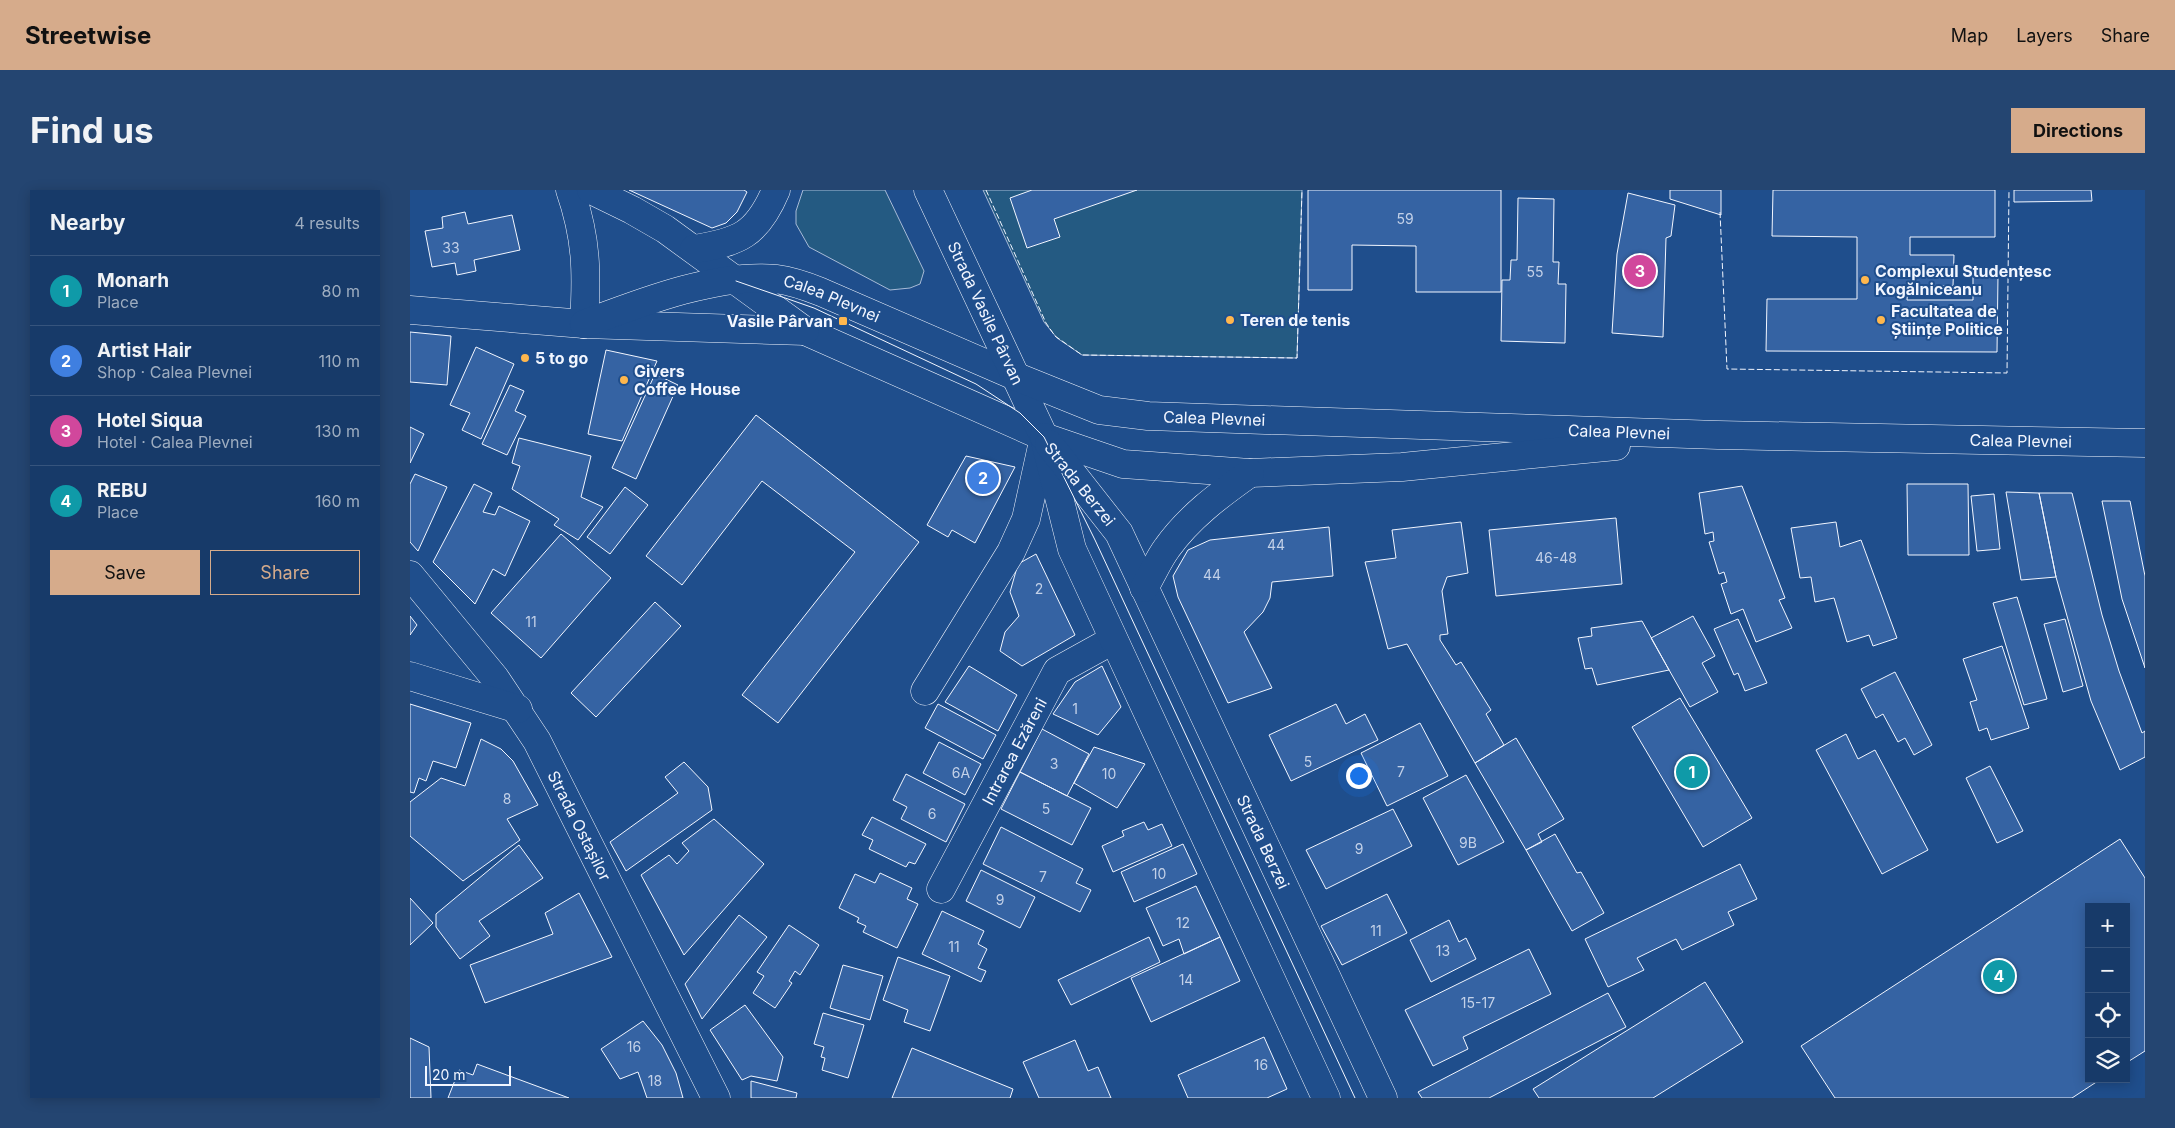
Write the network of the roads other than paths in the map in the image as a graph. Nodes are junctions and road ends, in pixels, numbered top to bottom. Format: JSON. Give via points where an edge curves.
{"nodes":[{"id":1,"x":570,"y":190,"type":"edge"},
{"id":2,"x":591,"y":190,"type":"edge"},
{"id":3,"x":776,"y":190,"type":"edge"},
{"id":4,"x":928,"y":190,"type":"edge"},
{"id":5,"x":694,"y":248,"type":"junction"},
{"id":6,"x":736,"y":281,"type":"junction"},
{"id":7,"x":410,"y":310,"type":"edge"},
{"id":8,"x":584,"y":324,"type":"junction"},
{"id":9,"x":805,"y":331,"type":"junction"},
{"id":10,"x":1018,"y":377,"type":"junction"},
{"id":11,"x":1718,"y":435,"type":"junction"},
{"id":12,"x":1044,"y":437,"type":"junction"},
{"id":13,"x":2145,"y":443,"type":"edge"},
{"id":14,"x":1250,"y":473,"type":"junction"},
{"id":15,"x":410,"y":575,"type":"edge"},
{"id":16,"x":1144,"y":588,"type":"junction"},
{"id":17,"x":1113,"y":640,"type":"junction"},
{"id":18,"x":410,"y":676,"type":"edge"},
{"id":19,"x":926,"y":691,"type":"dead end"},
{"id":20,"x":518,"y":709,"type":"junction"},
{"id":21,"x":941,"y":889,"type":"dead end"},
{"id":22,"x":716,"y":1098,"type":"edge"},
{"id":23,"x":1326,"y":1098,"type":"edge"},
{"id":24,"x":1383,"y":1098,"type":"edge"}],
"edges":[{"from":1,"to":8,"type":"main road","via":[[585,244]]},
{"from":2,"to":5,"type":"main road","name":"Calea Plevnei","via":[[632,210]]},
{"from":3,"to":5,"type":"main road","via":[[759,220],[745,234],[726,244]]},
{"from":4,"to":10,"type":"main road","name":"Strada Vasile Pârvan","via":[[982,308]]},
{"from":5,"to":6,"type":"main road","name":"Calea Plevnei"},
{"from":6,"to":8,"type":"main road","via":[[649,300]]},
{"from":6,"to":9,"type":"main road","name":"Calea Plevnei"},
{"from":6,"to":10,"type":"main road","name":"Calea Plevnei","via":[[759,278],[798,284]]},
{"from":7,"to":8,"type":"main road","name":"Calea Plevnei"},
{"from":8,"to":9,"type":"main road","name":"Calea Plevnei"},
{"from":9,"to":12,"type":"main road","name":"Calea Plevnei"},
{"from":10,"to":11,"type":"main road","name":"Calea Plevnei","via":[[1099,410],[1123,414]]},
{"from":10,"to":12,"type":"main road","name":"Strada Vasile Pârvan"},
{"from":11,"to":13,"type":"main road","name":"Calea Plevnei"},
{"from":11,"to":14,"type":"main road","name":"Calea Plevnei","via":[[1402,467]]},
{"from":12,"to":14,"type":"main road","name":"Calea Plevnei","via":[[1124,464]]},
{"from":12,"to":16,"type":"main road","name":"Strada Berzei","via":[[1119,533]]},
{"from":12,"to":17,"type":"main road","name":"Strada Berzei","via":[[1072,549]]},
{"from":12,"to":19,"type":"main road","via":[[1026,520],[1011,552]]},
{"from":14,"to":16,"type":"main road","via":[[1218,495],[1189,522],[1167,549]]},
{"from":15,"to":20,"type":"main road","name":"Strada Ostașilor"},
{"from":16,"to":24,"type":"main road","name":"Strada Berzei"},
{"from":17,"to":21,"type":"main road","name":"Intrarea Ezăreni","via":[[1057,671]]},
{"from":17,"to":23,"type":"main road","name":"Strada Berzei"},
{"from":18,"to":20,"type":"main road"},
{"from":20,"to":22,"type":"main road","name":"Strada Ostașilor","via":[[538,741]]}]}
